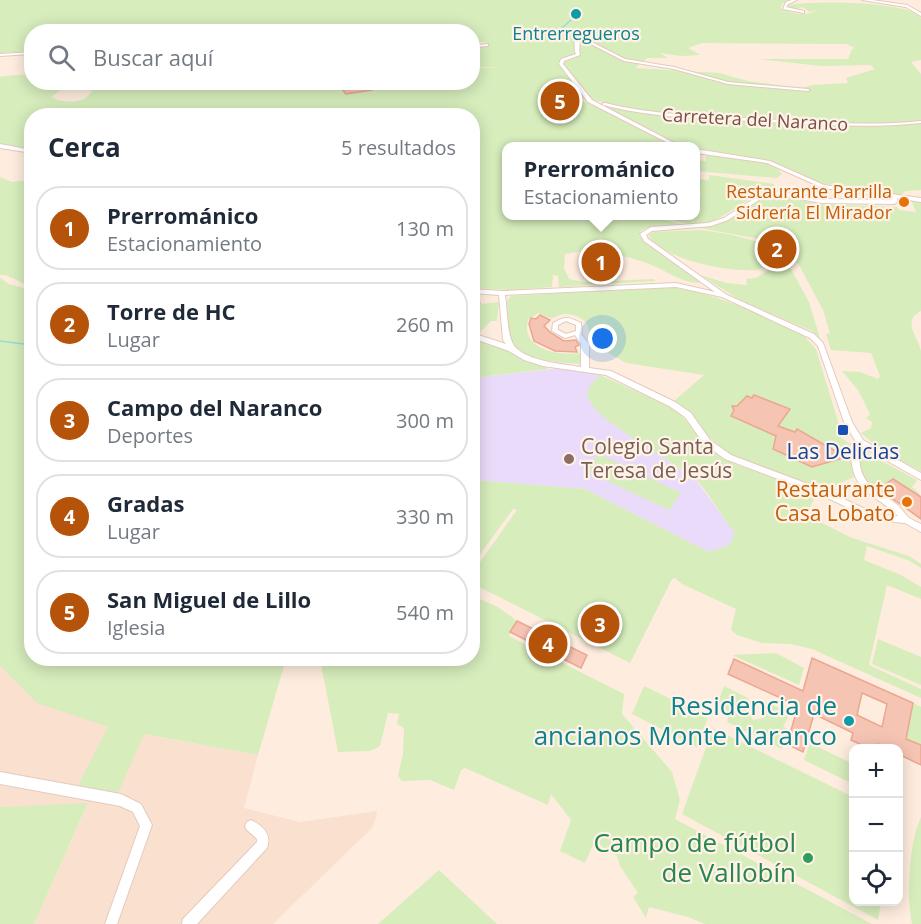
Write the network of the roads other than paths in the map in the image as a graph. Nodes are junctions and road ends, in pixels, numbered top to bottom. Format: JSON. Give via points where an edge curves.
{"nodes":[{"id":1,"x":795,"y":0,"type":"edge"},
{"id":2,"x":864,"y":0,"type":"edge"},
{"id":3,"x":803,"y":12,"type":"dead end"},
{"id":4,"x":921,"y":15,"type":"edge"},
{"id":5,"x":487,"y":45,"type":"dead end"},
{"id":6,"x":480,"y":46,"type":"edge"},
{"id":7,"x":24,"y":54,"type":"edge"},
{"id":8,"x":0,"y":55,"type":"edge"},
{"id":9,"x":808,"y":90,"type":"dead end"},
{"id":10,"x":590,"y":100,"type":"junction"},
{"id":11,"x":921,"y":122,"type":"edge"},
{"id":12,"x":668,"y":142,"type":"edge"},
{"id":13,"x":0,"y":146,"type":"edge"},
{"id":14,"x":24,"y":150,"type":"edge"},
{"id":15,"x":700,"y":151,"type":"edge"},
{"id":16,"x":894,"y":197,"type":"junction"},
{"id":17,"x":921,"y":200,"type":"edge"},
{"id":18,"x":480,"y":291,"type":"edge"},
{"id":19,"x":502,"y":292,"type":"junction"},
{"id":20,"x":725,"y":296,"type":"junction"},
{"id":21,"x":578,"y":334,"type":"dead end"},
{"id":22,"x":480,"y":338,"type":"edge"},
{"id":23,"x":512,"y":349,"type":"junction"},
{"id":24,"x":585,"y":368,"type":"junction"},
{"id":25,"x":860,"y":442,"type":"junction"},
{"id":26,"x":921,"y":477,"type":"edge"},
{"id":27,"x":906,"y":520,"type":"junction"},
{"id":28,"x":921,"y":528,"type":"edge"},
{"id":29,"x":0,"y":778,"type":"edge"},
{"id":30,"x":251,"y":826,"type":"dead end"},
{"id":31,"x":111,"y":924,"type":"edge"},
{"id":32,"x":188,"y":924,"type":"edge"}],
"edges":[{"from":1,"to":3,"type":"street","via":[[784,8]]},
{"from":2,"to":4,"type":"street","via":[[907,6]]},
{"from":5,"to":6,"type":"street"},
{"from":7,"to":8,"type":"street"},
{"from":9,"to":10,"type":"street","via":[[728,83],[624,60],[576,35],[578,55],[562,60],[561,64]]},
{"from":10,"to":11,"type":"street","name":"Carretera del Naranco","via":[[681,118],[887,127]]},
{"from":10,"to":12,"type":"street"},
{"from":13,"to":14,"type":"street"},
{"from":15,"to":16,"type":"street","via":[[762,160],[823,186]]},
{"from":16,"to":17,"type":"street"},
{"from":16,"to":20,"type":"street","via":[[894,202],[825,201],[775,193],[760,197],[710,225],[644,232],[646,240]]},
{"from":18,"to":19,"type":"street"},
{"from":19,"to":20,"type":"street","via":[[676,285]]},
{"from":19,"to":23,"type":"street","via":[[507,340]]},
{"from":20,"to":25,"type":"street","via":[[795,327],[821,345],[848,422]]},
{"from":21,"to":24,"type":"street","via":[[585,344]]},
{"from":22,"to":23,"type":"street"},
{"from":23,"to":24,"type":"street","via":[[546,364]]},
{"from":24,"to":27,"type":"street","via":[[609,373],[672,404],[707,442],[728,457],[824,493],[877,518]]},
{"from":25,"to":26,"type":"street"},
{"from":25,"to":27,"type":"street","via":[[855,463],[862,485],[901,512]]},
{"from":27,"to":28,"type":"street"},
{"from":29,"to":31,"type":"street","via":[[121,801],[137,808],[146,825]]},
{"from":30,"to":32,"type":"street","via":[[263,836],[263,844]]}]}
